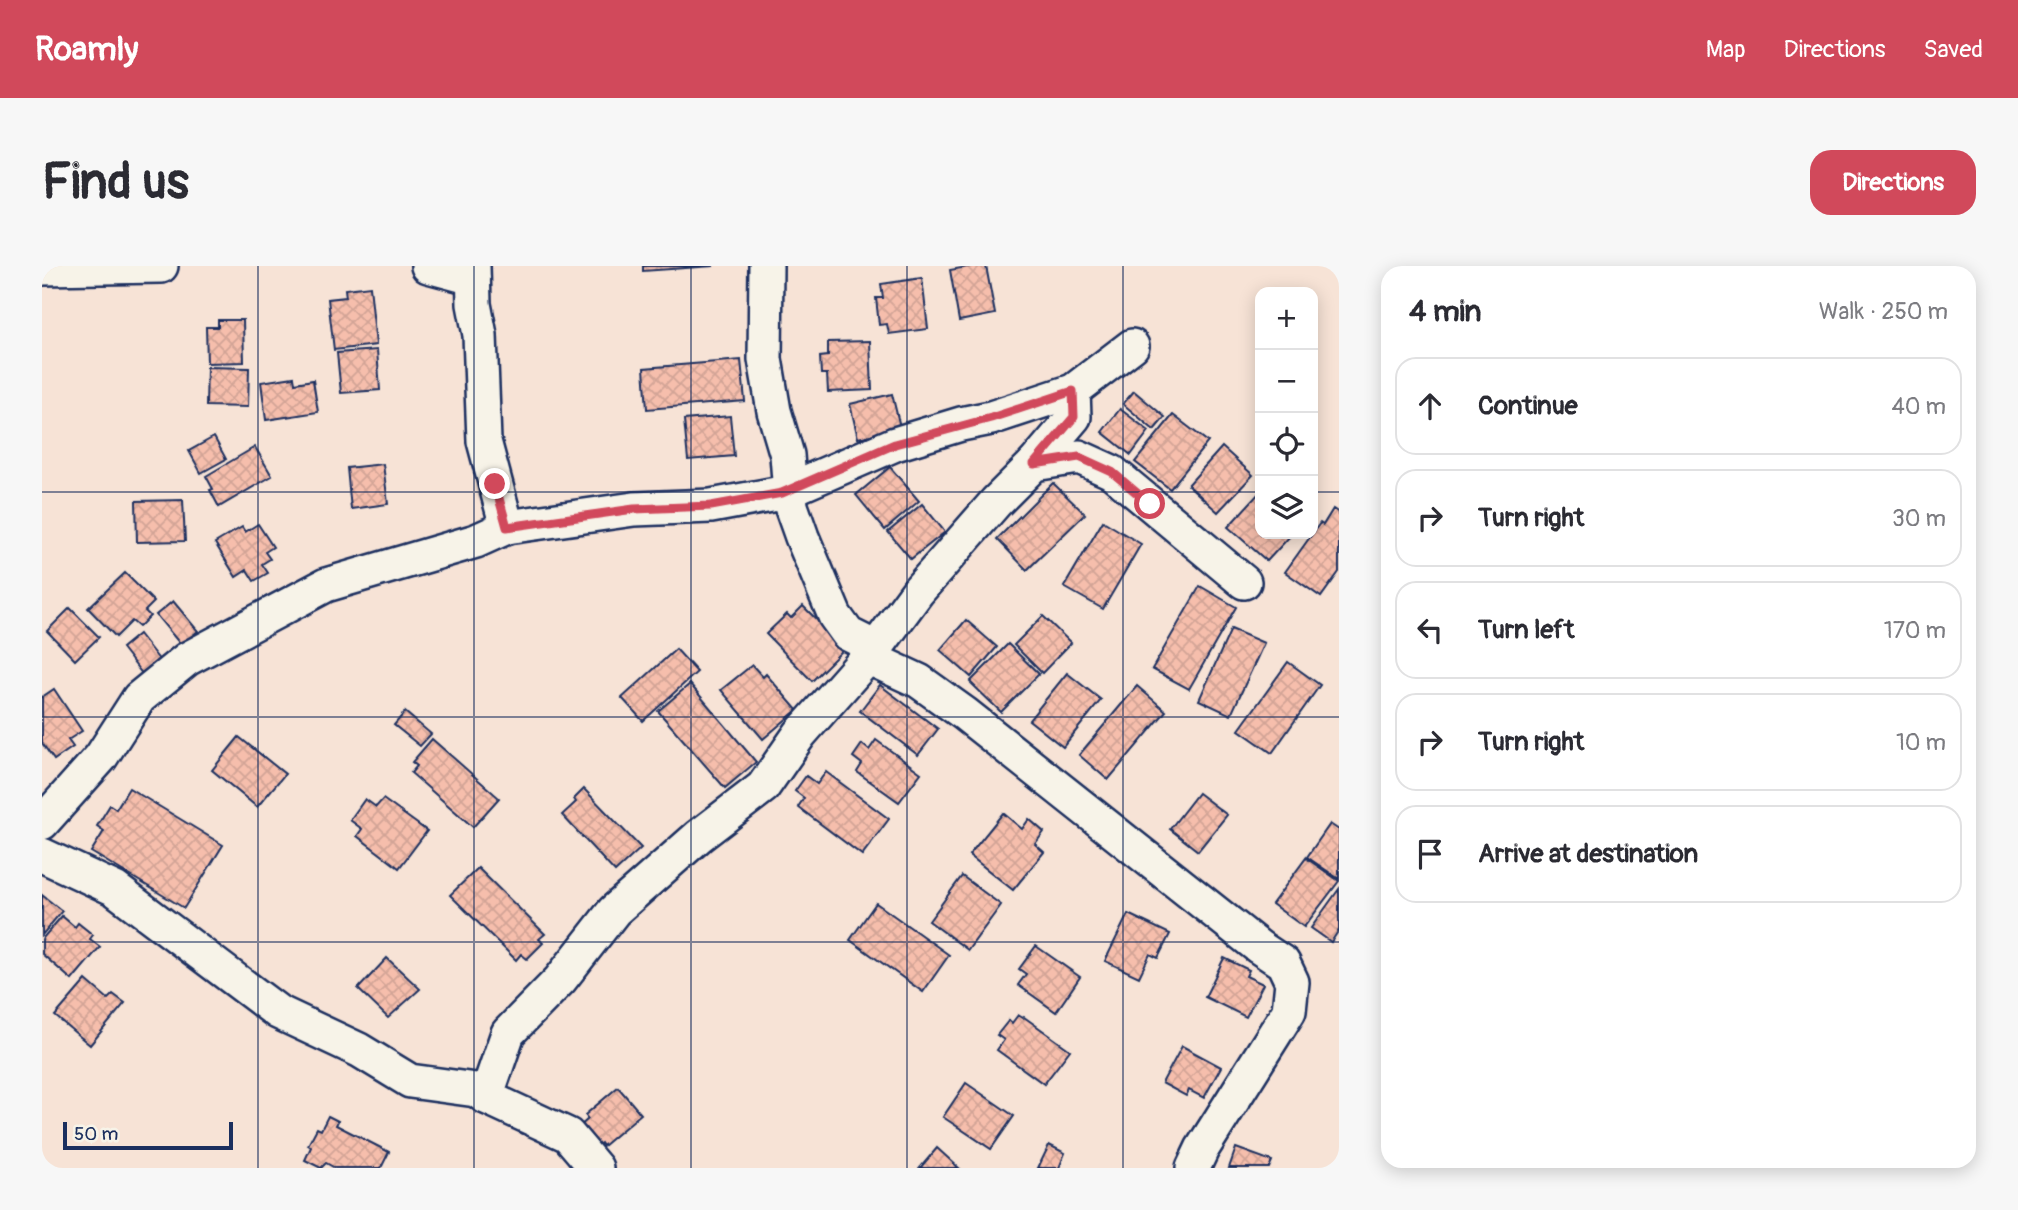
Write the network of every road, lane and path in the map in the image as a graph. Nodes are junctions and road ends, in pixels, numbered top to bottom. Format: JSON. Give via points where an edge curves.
{"nodes":[{"id":1,"x":161,"y":266,"type":"edge"},
{"id":2,"x":428,"y":266,"type":"edge"},
{"id":3,"x":766,"y":266,"type":"edge"},
{"id":4,"x":42,"y":268,"type":"edge"},
{"id":5,"x":473,"y":272,"type":"edge"},
{"id":6,"x":1132,"y":346,"type":"dead end"},
{"id":7,"x":1073,"y":391,"type":"junction"},
{"id":8,"x":1034,"y":464,"type":"junction"},
{"id":9,"x":790,"y":490,"type":"junction"},
{"id":10,"x":507,"y":527,"type":"junction"},
{"id":11,"x":1244,"y":582,"type":"dead end"},
{"id":12,"x":876,"y":648,"type":"junction"},
{"id":13,"x":42,"y":823,"type":"edge"},
{"id":14,"x":42,"y":855,"type":"edge"},
{"id":15,"x":486,"y":1097,"type":"junction"},
{"id":16,"x":596,"y":1168,"type":"edge"},
{"id":17,"x":1193,"y":1168,"type":"edge"}],
"edges":[{"from":1,"to":4,"type":"street"},
{"from":2,"to":5,"type":"street"},
{"from":3,"to":9,"type":"street","via":[[765,359],[787,455]]},
{"from":5,"to":10,"type":"street","via":[[484,441]]},
{"from":6,"to":7,"type":"street"},
{"from":7,"to":8,"type":"street","via":[[1074,417]]},
{"from":7,"to":9,"type":"street","via":[[895,444]]},
{"from":8,"to":11,"type":"street","via":[[1079,457],[1112,472]]},
{"from":8,"to":12,"type":"street","via":[[918,591]]},
{"from":9,"to":10,"type":"street","via":[[711,506],[634,509]]},
{"from":9,"to":12,"type":"street","via":[[802,537],[835,616],[848,634]]},
{"from":10,"to":13,"type":"street","via":[[477,541],[326,585],[187,659],[139,698],[101,757]]},
{"from":12,"to":15,"type":"street","via":[[800,734],[763,787],[614,911],[560,980],[509,1033]]},
{"from":12,"to":17,"type":"street","via":[[878,662],[919,681],[965,714],[1283,963],[1292,982],[1289,1011]]},
{"from":14,"to":15,"type":"street","via":[[115,889],[278,1012],[359,1050],[410,1081],[476,1090]]},
{"from":15,"to":16,"type":"street","via":[[568,1135]]}]}
